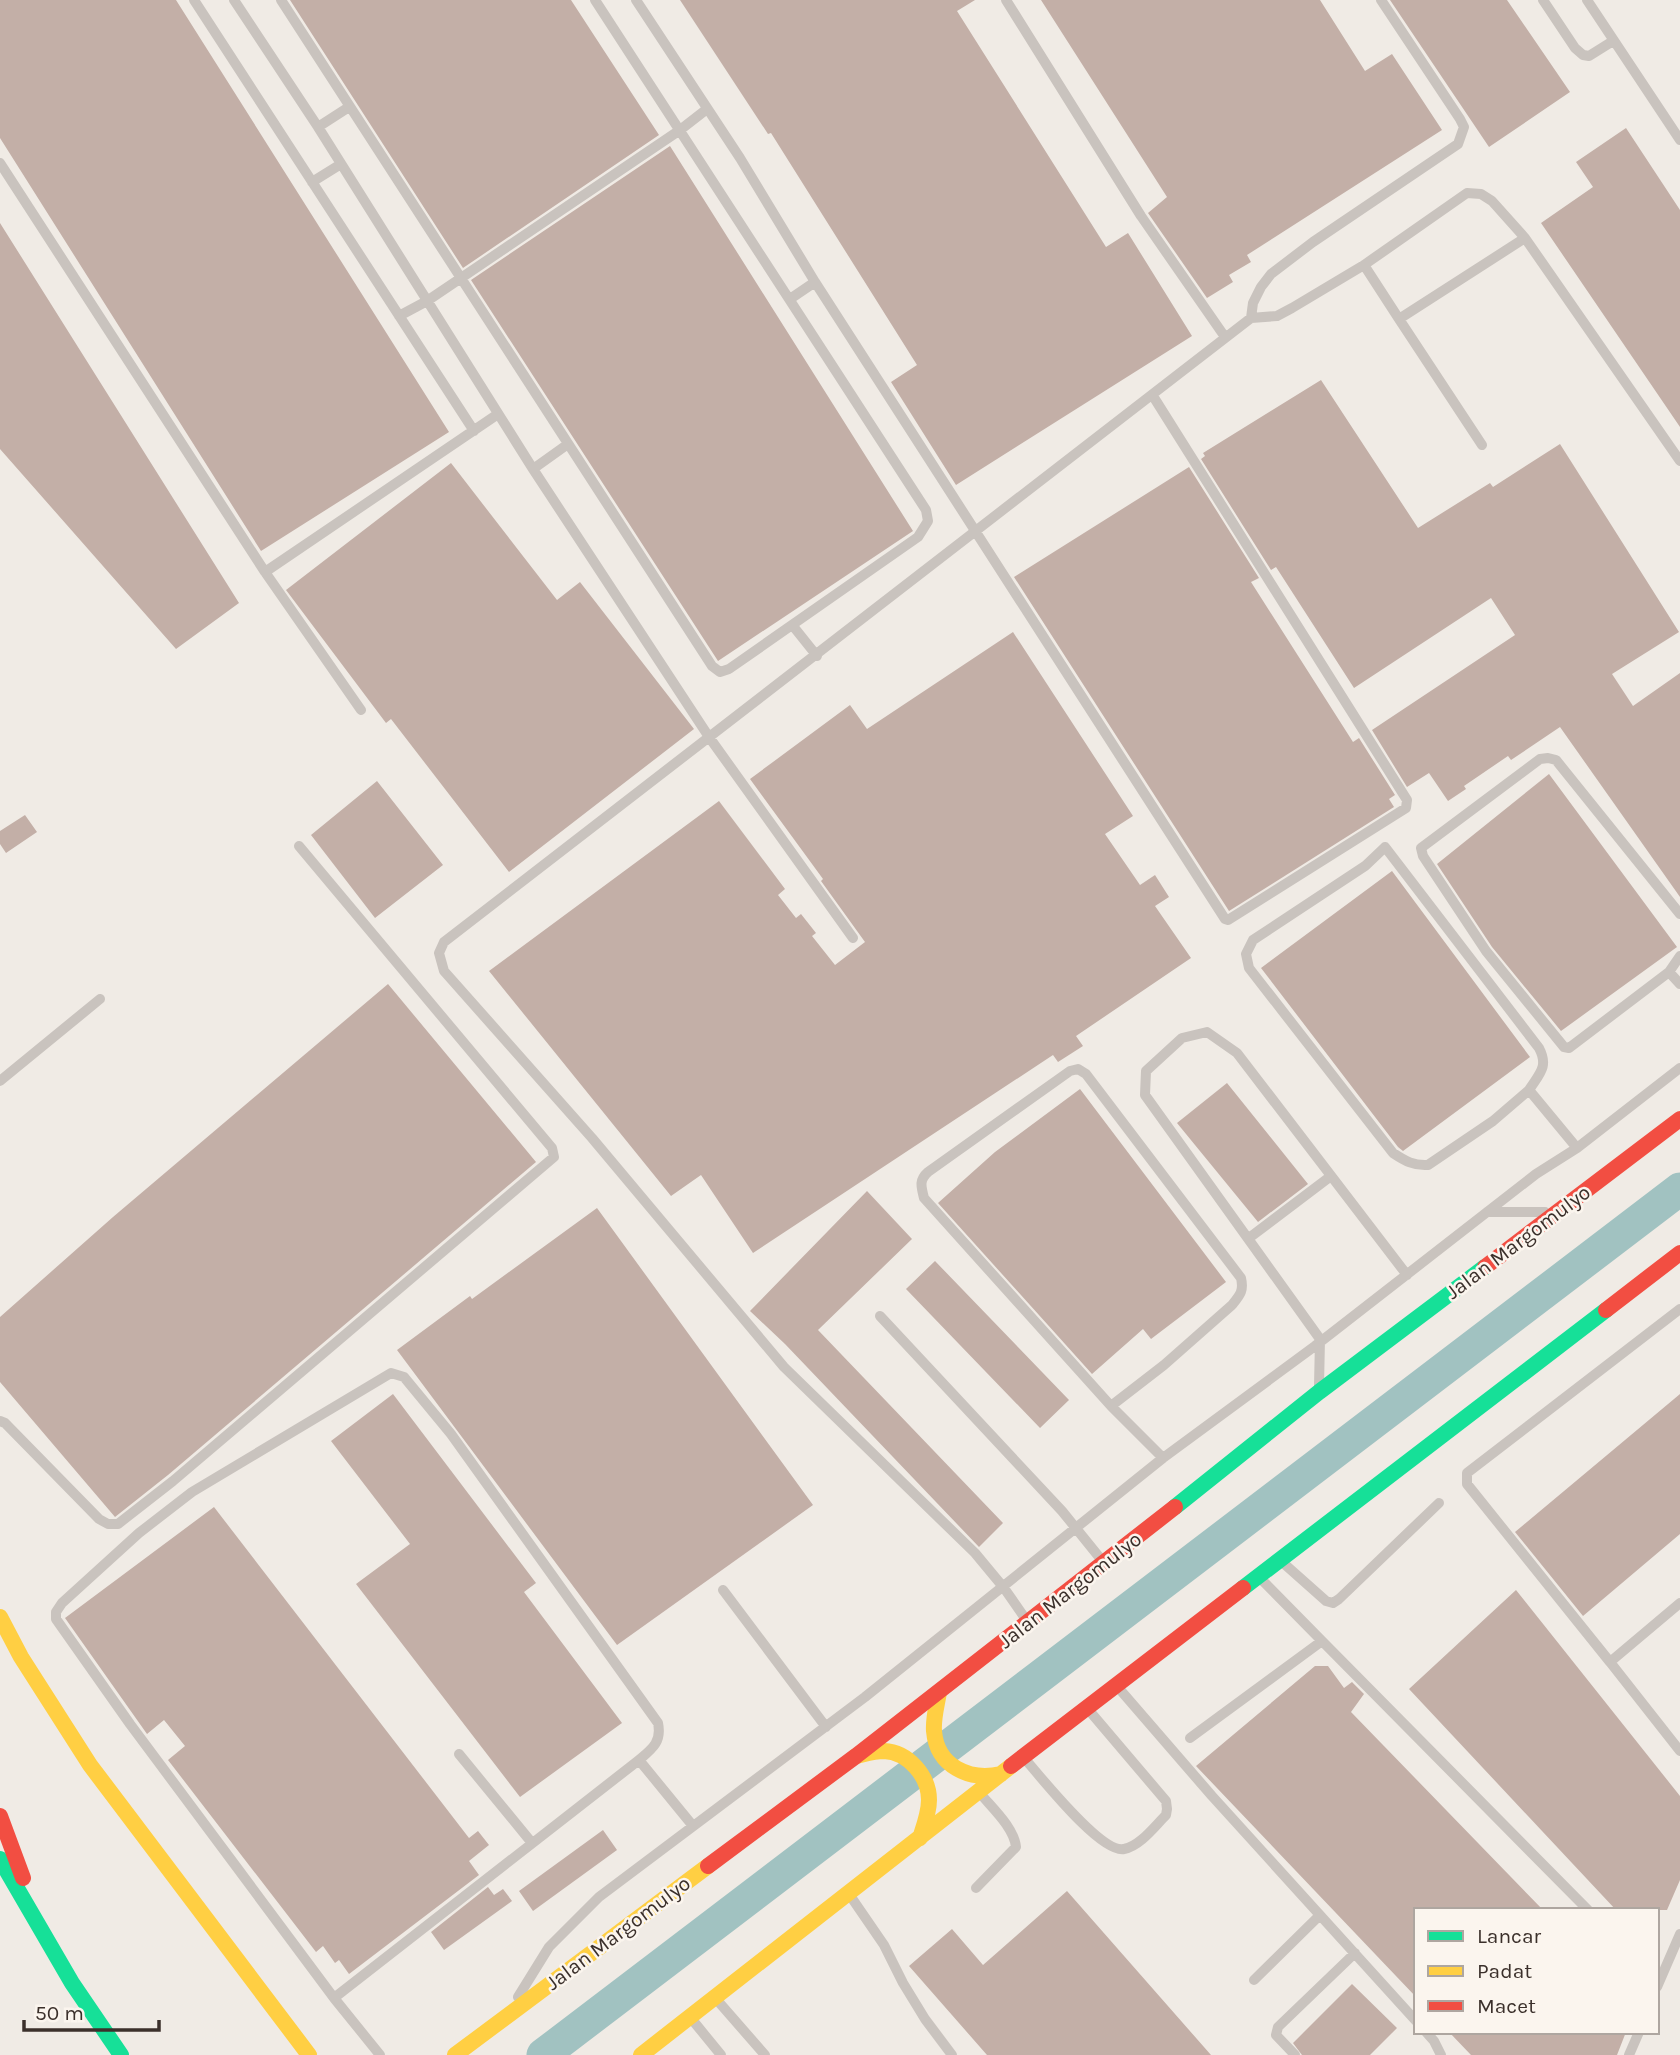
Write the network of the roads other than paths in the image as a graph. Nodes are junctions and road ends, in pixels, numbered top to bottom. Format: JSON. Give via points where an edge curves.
{"nodes":[{"id":1,"x":194,"y":0,"type":"edge"},
{"id":2,"x":234,"y":0,"type":"edge"},
{"id":3,"x":281,"y":0,"type":"edge"},
{"id":4,"x":595,"y":0,"type":"edge"},
{"id":5,"x":636,"y":0,"type":"edge"},
{"id":6,"x":1006,"y":0,"type":"edge"},
{"id":7,"x":1381,"y":0,"type":"edge"},
{"id":8,"x":1543,"y":0,"type":"edge"},
{"id":9,"x":1587,"y":0,"type":"edge"},
{"id":10,"x":1613,"y":41,"type":"junction"},
{"id":11,"x":349,"y":107,"type":"junction"},
{"id":12,"x":707,"y":109,"type":"junction"},
{"id":13,"x":318,"y":127,"type":"junction"},
{"id":14,"x":680,"y":130,"type":"junction"},
{"id":15,"x":1680,"y":140,"type":"edge"},
{"id":16,"x":0,"y":163,"type":"edge"},
{"id":17,"x":341,"y":164,"type":"junction"},
{"id":18,"x":313,"y":182,"type":"junction"},
{"id":19,"x":1525,"y":238,"type":"junction"},
{"id":20,"x":1364,"y":265,"type":"junction"},
{"id":21,"x":461,"y":277,"type":"junction"},
{"id":22,"x":815,"y":282,"type":"junction"},
{"id":23,"x":790,"y":299,"type":"junction"},
{"id":24,"x":427,"y":301,"type":"junction"},
{"id":25,"x":399,"y":316,"type":"junction"},
{"id":26,"x":1251,"y":318,"type":"junction"},
{"id":27,"x":1399,"y":318,"type":"junction"},
{"id":28,"x":1225,"y":337,"type":"junction"},
{"id":29,"x":1153,"y":396,"type":"junction"},
{"id":30,"x":498,"y":414,"type":"junction"},
{"id":31,"x":474,"y":430,"type":"junction"},
{"id":32,"x":568,"y":444,"type":"junction"},
{"id":33,"x":1482,"y":445,"type":"dead end"},
{"id":34,"x":1680,"y":461,"type":"edge"},
{"id":35,"x":533,"y":470,"type":"junction"},
{"id":36,"x":976,"y":530,"type":"junction"},
{"id":37,"x":265,"y":572,"type":"junction"},
{"id":38,"x":793,"y":626,"type":"junction"},
{"id":39,"x":817,"y":656,"type":"junction"},
{"id":40,"x":361,"y":710,"type":"dead end"},
{"id":41,"x":709,"y":737,"type":"junction"},
{"id":42,"x":299,"y":846,"type":"dead end"},
{"id":43,"x":1680,"y":914,"type":"edge"},
{"id":44,"x":853,"y":938,"type":"dead end"},
{"id":45,"x":1680,"y":956,"type":"edge"},
{"id":46,"x":1669,"y":972,"type":"junction"},
{"id":47,"x":1680,"y":984,"type":"edge"},
{"id":48,"x":100,"y":999,"type":"dead end"},
{"id":49,"x":1680,"y":1068,"type":"edge"},
{"id":50,"x":0,"y":1081,"type":"edge"},
{"id":51,"x":1529,"y":1090,"type":"junction"},
{"id":52,"x":1680,"y":1119,"type":"edge"},
{"id":53,"x":1577,"y":1148,"type":"junction"},
{"id":54,"x":1332,"y":1176,"type":"junction"},
{"id":55,"x":1486,"y":1212,"type":"junction"},
{"id":56,"x":1558,"y":1212,"type":"junction"},
{"id":57,"x":1249,"y":1238,"type":"junction"},
{"id":58,"x":1680,"y":1254,"type":"edge"},
{"id":59,"x":1407,"y":1275,"type":"junction"},
{"id":60,"x":1680,"y":1309,"type":"edge"},
{"id":61,"x":880,"y":1317,"type":"dead end"},
{"id":62,"x":1320,"y":1339,"type":"junction"},
{"id":63,"x":1319,"y":1392,"type":"junction"},
{"id":64,"x":1111,"y":1406,"type":"junction"},
{"id":65,"x":0,"y":1421,"type":"edge"},
{"id":66,"x":1163,"y":1458,"type":"junction"},
{"id":67,"x":1438,"y":1503,"type":"dead end"},
{"id":68,"x":1075,"y":1527,"type":"junction"},
{"id":69,"x":1280,"y":1561,"type":"junction"},
{"id":70,"x":1105,"y":1563,"type":"junction"},
{"id":71,"x":1259,"y":1577,"type":"junction"},
{"id":72,"x":1004,"y":1588,"type":"junction"},
{"id":73,"x":723,"y":1590,"type":"dead end"},
{"id":74,"x":1680,"y":1603,"type":"edge"},
{"id":75,"x":0,"y":1617,"type":"edge"},
{"id":76,"x":1028,"y":1623,"type":"junction"},
{"id":77,"x":1322,"y":1641,"type":"junction"},
{"id":78,"x":1610,"y":1662,"type":"junction"},
{"id":79,"x":1116,"y":1685,"type":"junction"},
{"id":80,"x":938,"y":1698,"type":"junction"},
{"id":81,"x":1087,"y":1707,"type":"junction"},
{"id":82,"x":826,"y":1727,"type":"junction"},
{"id":83,"x":1190,"y":1738,"type":"dead end"},
{"id":84,"x":1680,"y":1751,"type":"edge"},
{"id":85,"x":459,"y":1754,"type":"dead end"},
{"id":86,"x":856,"y":1756,"type":"junction"},
{"id":87,"x":1024,"y":1757,"type":"junction"},
{"id":88,"x":639,"y":1760,"type":"junction"},
{"id":89,"x":980,"y":1785,"type":"junction"},
{"id":90,"x":0,"y":1816,"type":"edge"},
{"id":91,"x":693,"y":1826,"type":"junction"},
{"id":92,"x":920,"y":1838,"type":"junction"},
{"id":93,"x":532,"y":1843,"type":"junction"},
{"id":94,"x":0,"y":1859,"type":"edge"},
{"id":95,"x":976,"y":1888,"type":"dead end"},
{"id":96,"x":849,"y":1894,"type":"junction"},
{"id":97,"x":1586,"y":1908,"type":"edge"},
{"id":98,"x":1319,"y":1916,"type":"junction"},
{"id":99,"x":1680,"y":1934,"type":"edge"},
{"id":100,"x":46,"y":1941,"type":"junction"},
{"id":101,"x":1355,"y":1953,"type":"junction"},
{"id":102,"x":1254,"y":1980,"type":"dead end"},
{"id":103,"x":1659,"y":1982,"type":"edge"},
{"id":104,"x":714,"y":1996,"type":"junction"},
{"id":105,"x":334,"y":1998,"type":"junction"},
{"id":106,"x":507,"y":2016,"type":"junction"},
{"id":107,"x":689,"y":2016,"type":"junction"},
{"id":108,"x":1414,"y":2019,"type":"edge"},
{"id":109,"x":1427,"y":2034,"type":"edge"},
{"id":110,"x":1638,"y":2034,"type":"edge"},
{"id":111,"x":121,"y":2055,"type":"edge"},
{"id":112,"x":309,"y":2055,"type":"edge"},
{"id":113,"x":380,"y":2055,"type":"edge"},
{"id":114,"x":455,"y":2055,"type":"edge"},
{"id":115,"x":641,"y":2055,"type":"edge"},
{"id":116,"x":721,"y":2055,"type":"edge"},
{"id":117,"x":765,"y":2055,"type":"edge"},
{"id":118,"x":952,"y":2055,"type":"edge"},
{"id":119,"x":1295,"y":2055,"type":"edge"},
{"id":120,"x":1441,"y":2055,"type":"edge"},
{"id":121,"x":1629,"y":2055,"type":"edge"}],
"edges":[{"from":1,"to":18,"type":"lane"},
{"from":2,"to":13,"type":"lane"},
{"from":3,"to":11,"type":"lane"},
{"from":4,"to":14,"type":"lane"},
{"from":5,"to":12,"type":"lane"},
{"from":6,"to":28,"type":"lane","via":[[1142,216]]},
{"from":7,"to":26,"type":"lane","via":[[1460,118],[1462,136],[1458,144],[1270,274],[1253,303]]},
{"from":8,"to":10,"type":"lane","via":[[1578,52],[1589,56]]},
{"from":9,"to":10,"type":"lane"},
{"from":10,"to":15,"type":"lane"},
{"from":11,"to":13,"type":"lane"},
{"from":11,"to":21,"type":"lane"},
{"from":12,"to":14,"type":"lane"},
{"from":12,"to":22,"type":"lane"},
{"from":13,"to":17,"type":"lane"},
{"from":14,"to":21,"type":"lane"},
{"from":14,"to":23,"type":"lane"},
{"from":16,"to":37,"type":"lane"},
{"from":17,"to":18,"type":"lane"},
{"from":17,"to":24,"type":"lane"},
{"from":18,"to":25,"type":"lane"},
{"from":19,"to":20,"type":"lane","via":[[1492,201],[1467,193]]},
{"from":19,"to":27,"type":"lane"},
{"from":19,"to":34,"type":"lane"},
{"from":20,"to":26,"type":"lane","via":[[1276,316]]},
{"from":20,"to":27,"type":"lane"},
{"from":21,"to":24,"type":"lane"},
{"from":21,"to":32,"type":"lane"},
{"from":22,"to":23,"type":"lane"},
{"from":22,"to":36,"type":"lane"},
{"from":23,"to":38,"type":"lane","via":[[926,510],[928,521],[918,537]]},
{"from":24,"to":25,"type":"lane"},
{"from":24,"to":30,"type":"lane"},
{"from":25,"to":31,"type":"lane"},
{"from":26,"to":28,"type":"lane"},
{"from":27,"to":33,"type":"lane"},
{"from":28,"to":29,"type":"lane"},
{"from":29,"to":36,"type":"lane"},
{"from":29,"to":36,"type":"lane","via":[[1408,800],[1406,808],[1225,919]]},
{"from":30,"to":31,"type":"lane"},
{"from":30,"to":35,"type":"lane"},
{"from":31,"to":37,"type":"lane"},
{"from":32,"to":35,"type":"lane"},
{"from":32,"to":38,"type":"lane","via":[[712,666],[720,672],[729,669]]},
{"from":35,"to":41,"type":"lane"},
{"from":36,"to":39,"type":"lane"},
{"from":37,"to":40,"type":"lane"},
{"from":38,"to":39,"type":"lane"},
{"from":39,"to":41,"type":"lane"},
{"from":41,"to":44,"type":"lane"},
{"from":41,"to":72,"type":"lane","via":[[444,942],[440,962],[784,1367],[975,1553]]},
{"from":42,"to":65,"type":"lane","via":[[552,1148],[554,1157],[118,1524],[99,1519]]},
{"from":43,"to":46,"type":"lane","via":[[1556,760],[1540,759],[1421,848],[1486,951],[1564,1046],[1569,1048]]},
{"from":45,"to":46,"type":"lane"},
{"from":46,"to":47,"type":"lane"},
{"from":48,"to":50,"type":"lane"},
{"from":49,"to":53,"type":"lane"},
{"from":51,"to":51,"type":"lane","via":[[1428,1165],[1405,1161],[1393,1153],[1249,968],[1246,954],[1254,940],[1365,866],[1385,847],[1539,1048],[1544,1065]]},
{"from":51,"to":53,"type":"lane"},
{"from":52,"to":56,"type":"main road","name":"Jalan Margomulyo"},
{"from":53,"to":55,"type":"lane"},
{"from":54,"to":57,"type":"lane"},
{"from":54,"to":57,"type":"lane","via":[[1237,1053],[1207,1032],[1182,1038],[1146,1071],[1144,1095]]},
{"from":54,"to":59,"type":"lane"},
{"from":55,"to":56,"type":"lane"},
{"from":55,"to":59,"type":"lane"},
{"from":56,"to":63,"type":"main road","name":"Jalan Margomulyo"},
{"from":57,"to":62,"type":"lane"},
{"from":58,"to":69,"type":"main road"},
{"from":59,"to":62,"type":"lane"},
{"from":60,"to":78,"type":"lane","via":[[1467,1473],[1466,1483]]},
{"from":61,"to":68,"type":"lane"},
{"from":62,"to":63,"type":"lane"},
{"from":62,"to":66,"type":"lane"},
{"from":63,"to":70,"type":"main road","name":"Jalan Margomulyo"},
{"from":64,"to":64,"type":"lane","via":[[924,1198],[921,1186],[928,1172],[1078,1069],[1241,1278],[1243,1288],[1232,1304],[1164,1365]]},
{"from":64,"to":66,"type":"lane"},
{"from":66,"to":68,"type":"lane"},
{"from":67,"to":69,"type":"lane","via":[[1333,1602]]},
{"from":68,"to":70,"type":"lane"},
{"from":68,"to":72,"type":"lane"},
{"from":69,"to":71,"type":"main road"},
{"from":70,"to":76,"type":"main road","name":"Jalan Margomulyo"},
{"from":71,"to":77,"type":"lane"},
{"from":71,"to":79,"type":"main road"},
{"from":72,"to":76,"type":"lane"},
{"from":72,"to":82,"type":"lane"},
{"from":73,"to":82,"type":"lane"},
{"from":74,"to":78,"type":"lane"},
{"from":75,"to":112,"type":"main road","via":[[90,1765]]},
{"from":76,"to":80,"type":"main road","name":"Jalan Margomulyo"},
{"from":77,"to":83,"type":"lane"},
{"from":77,"to":97,"type":"lane"},
{"from":78,"to":84,"type":"lane"},
{"from":79,"to":81,"type":"main road"},
{"from":79,"to":98,"type":"lane"},
{"from":80,"to":86,"type":"main road","name":"Jalan Margomulyo"},
{"from":80,"to":89,"type":"main road","via":[[933,1732],[942,1755]]},
{"from":81,"to":87,"type":"main road"},
{"from":81,"to":87,"type":"lane","via":[[1166,1801],[1166,1815],[1136,1843],[1124,1849],[1105,1845]]},
{"from":82,"to":91,"type":"lane"},
{"from":85,"to":93,"type":"lane"},
{"from":86,"to":92,"type":"main road","via":[[875,1752],[900,1755],[912,1763],[928,1789]]},
{"from":86,"to":106,"type":"main road","name":"Jalan Margomulyo"},
{"from":87,"to":89,"type":"main road"},
{"from":88,"to":91,"type":"lane"},
{"from":88,"to":93,"type":"lane"},
{"from":88,"to":105,"type":"lane","via":[[656,1746],[658,1723],[451,1434],[404,1377],[391,1373],[182,1500],[62,1603],[56,1619]]},
{"from":89,"to":92,"type":"main road"},
{"from":89,"to":95,"type":"lane","via":[[1016,1847]]},
{"from":90,"to":100,"type":"main road"},
{"from":91,"to":106,"type":"lane","via":[[599,1897],[549,1947]]},
{"from":92,"to":96,"type":"main road"},
{"from":93,"to":105,"type":"lane"},
{"from":94,"to":100,"type":"main road"},
{"from":96,"to":104,"type":"main road"},
{"from":96,"to":118,"type":"lane"},
{"from":98,"to":101,"type":"lane"},
{"from":98,"to":102,"type":"lane"},
{"from":99,"to":103,"type":"lane"},
{"from":100,"to":111,"type":"main road"},
{"from":101,"to":108,"type":"lane"},
{"from":101,"to":119,"type":"lane","via":[[1278,2027],[1276,2035]]},
{"from":104,"to":107,"type":"main road"},
{"from":104,"to":117,"type":"lane"},
{"from":105,"to":113,"type":"lane"},
{"from":106,"to":114,"type":"main road","name":"Jalan Margomulyo"},
{"from":107,"to":115,"type":"main road"},
{"from":107,"to":116,"type":"lane"},
{"from":109,"to":120,"type":"lane"},
{"from":110,"to":121,"type":"lane"}]}
